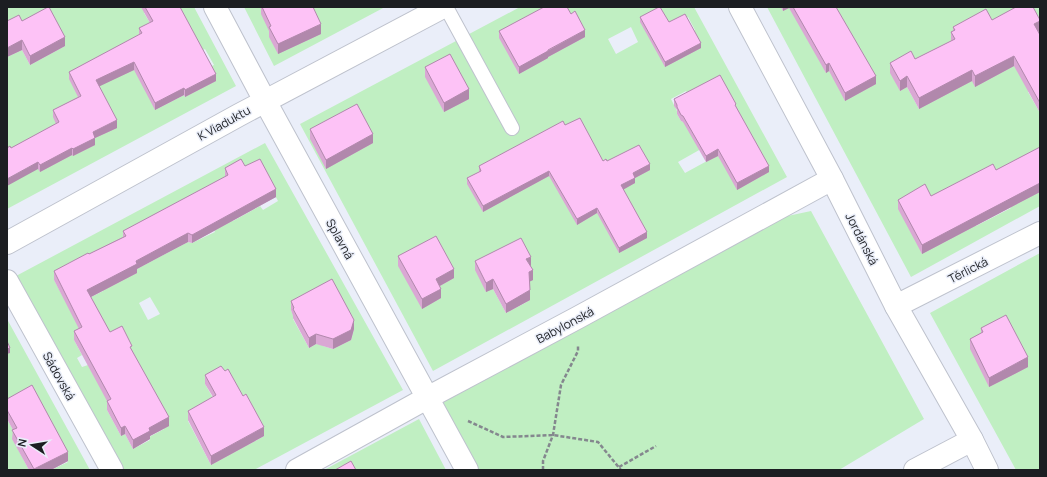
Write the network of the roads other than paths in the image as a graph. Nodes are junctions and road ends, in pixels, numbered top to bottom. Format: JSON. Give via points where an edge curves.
{"nodes":[{"id":1,"x":215,"y":7,"type":"edge"},
{"id":2,"x":445,"y":7,"type":"edge"},
{"id":3,"x":740,"y":7,"type":"edge"},
{"id":4,"x":265,"y":101,"type":"junction"},
{"id":5,"x":512,"y":128,"type":"dead end"},
{"id":6,"x":832,"y":178,"type":"junction"},
{"id":7,"x":1040,"y":233,"type":"edge"},
{"id":8,"x":7,"y":243,"type":"edge"},
{"id":9,"x":7,"y":281,"type":"edge"},
{"id":10,"x":896,"y":306,"type":"junction"},
{"id":11,"x":427,"y":398,"type":"junction"},
{"id":12,"x":972,"y":440,"type":"junction"},
{"id":13,"x":112,"y":470,"type":"edge"},
{"id":14,"x":297,"y":470,"type":"edge"},
{"id":15,"x":467,"y":470,"type":"edge"},
{"id":16,"x":915,"y":470,"type":"edge"},
{"id":17,"x":987,"y":470,"type":"edge"}],
"edges":[{"from":1,"to":4,"type":"street","name":"Splavná"},
{"from":2,"to":4,"type":"street","name":"K Viaduktu"},
{"from":2,"to":5,"type":"lane"},
{"from":3,"to":6,"type":"street","name":"Jordánská"},
{"from":4,"to":8,"type":"street","name":"K Viaduktu"},
{"from":4,"to":11,"type":"street","name":"Splavná"},
{"from":6,"to":10,"type":"street","name":"Jordánská"},
{"from":6,"to":11,"type":"street","name":"Babylonská"},
{"from":7,"to":10,"type":"street","name":"Těrlická"},
{"from":9,"to":13,"type":"street","name":"Sádovská"},
{"from":10,"to":12,"type":"street","name":"Jordánská"},
{"from":11,"to":14,"type":"street","name":"Babylonská"},
{"from":11,"to":15,"type":"street","name":"Splavná"},
{"from":12,"to":16,"type":"street"},
{"from":12,"to":17,"type":"street","name":"Jordánská"}]}
